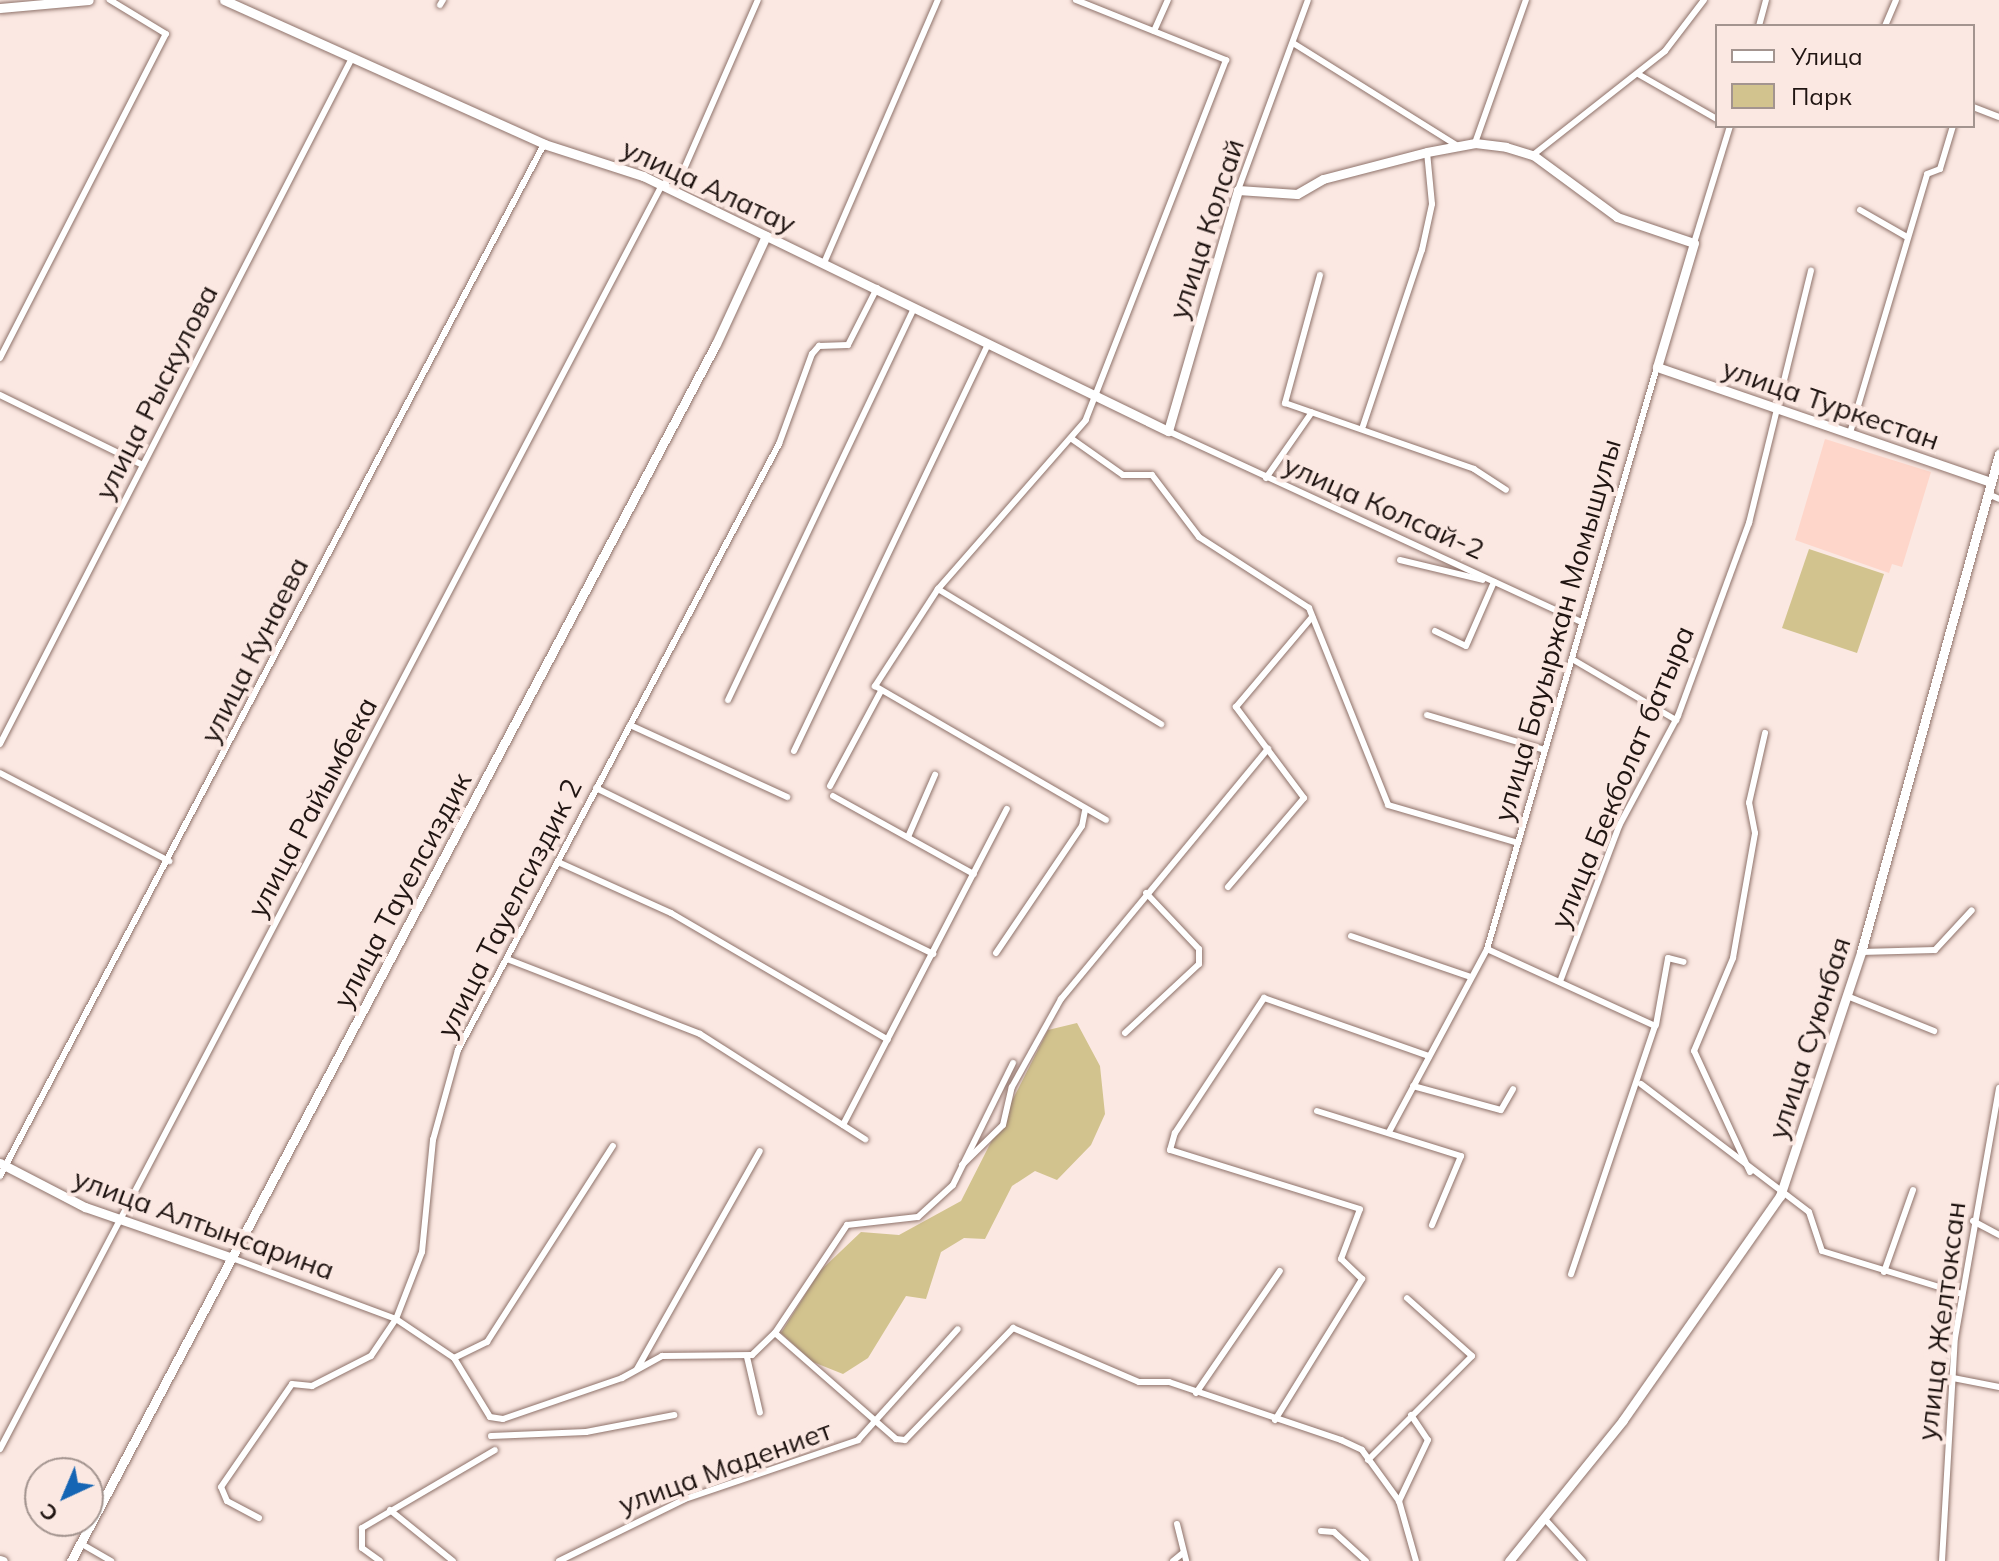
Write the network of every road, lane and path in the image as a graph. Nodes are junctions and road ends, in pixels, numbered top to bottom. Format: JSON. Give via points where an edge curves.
{"nodes":[{"id":1,"x":89,"y":0,"type":"edge"},
{"id":2,"x":110,"y":0,"type":"edge"},
{"id":3,"x":224,"y":0,"type":"edge"},
{"id":4,"x":758,"y":0,"type":"edge"},
{"id":5,"x":938,"y":0,"type":"edge"},
{"id":6,"x":1078,"y":0,"type":"edge"},
{"id":7,"x":1168,"y":0,"type":"edge"},
{"id":8,"x":1308,"y":0,"type":"edge"},
{"id":9,"x":1526,"y":0,"type":"edge"},
{"id":10,"x":1704,"y":0,"type":"edge"},
{"id":11,"x":1766,"y":0,"type":"edge"},
{"id":12,"x":1896,"y":0,"type":"edge"},
{"id":13,"x":0,"y":8,"type":"edge"},
{"id":14,"x":1760,"y":24,"type":"edge"},
{"id":15,"x":1886,"y":24,"type":"edge"},
{"id":16,"x":1154,"y":31,"type":"junction"},
{"id":17,"x":1293,"y":43,"type":"junction"},
{"id":18,"x":351,"y":60,"type":"junction"},
{"id":19,"x":1638,"y":74,"type":"junction"},
{"id":20,"x":1975,"y":108,"type":"edge"},
{"id":21,"x":1999,"y":117,"type":"edge"},
{"id":22,"x":1715,"y":118,"type":"edge"},
{"id":23,"x":1728,"y":128,"type":"edge"},
{"id":24,"x":1952,"y":128,"type":"edge"},
{"id":25,"x":1475,"y":143,"type":"junction"},
{"id":26,"x":544,"y":144,"type":"junction"},
{"id":27,"x":1456,"y":145,"type":"junction"},
{"id":28,"x":1427,"y":152,"type":"junction"},
{"id":29,"x":1533,"y":155,"type":"junction"},
{"id":30,"x":662,"y":185,"type":"junction"},
{"id":31,"x":1238,"y":190,"type":"junction"},
{"id":32,"x":1860,"y":210,"type":"dead end"},
{"id":33,"x":766,"y":236,"type":"junction"},
{"id":34,"x":1907,"y":237,"type":"junction"},
{"id":35,"x":1694,"y":243,"type":"junction"},
{"id":36,"x":824,"y":263,"type":"junction"},
{"id":37,"x":1811,"y":270,"type":"dead end"},
{"id":38,"x":1320,"y":275,"type":"dead end"},
{"id":39,"x":877,"y":288,"type":"junction"},
{"id":40,"x":913,"y":310,"type":"junction"},
{"id":41,"x":987,"y":346,"type":"junction"},
{"id":42,"x":0,"y":358,"type":"edge"},
{"id":43,"x":1657,"y":367,"type":"junction"},
{"id":44,"x":0,"y":395,"type":"edge"},
{"id":45,"x":1096,"y":395,"type":"junction"},
{"id":46,"x":1776,"y":408,"type":"junction"},
{"id":47,"x":1312,"y":412,"type":"junction"},
{"id":48,"x":1363,"y":426,"type":"junction"},
{"id":49,"x":1168,"y":431,"type":"junction"},
{"id":50,"x":1850,"y":433,"type":"junction"},
{"id":51,"x":1072,"y":439,"type":"junction"},
{"id":52,"x":1999,"y":454,"type":"edge"},
{"id":53,"x":143,"y":465,"type":"junction"},
{"id":54,"x":1266,"y":478,"type":"junction"},
{"id":55,"x":1991,"y":482,"type":"junction"},
{"id":56,"x":1506,"y":490,"type":"dead end"},
{"id":57,"x":1988,"y":494,"type":"junction"},
{"id":58,"x":1999,"y":499,"type":"edge"},
{"id":59,"x":1400,"y":560,"type":"dead end"},
{"id":60,"x":1494,"y":582,"type":"junction"},
{"id":61,"x":938,"y":589,"type":"junction"},
{"id":62,"x":1312,"y":617,"type":"junction"},
{"id":63,"x":1582,"y":622,"type":"junction"},
{"id":64,"x":1435,"y":631,"type":"dead end"},
{"id":65,"x":1572,"y":659,"type":"junction"},
{"id":66,"x":881,"y":691,"type":"junction"},
{"id":67,"x":728,"y":700,"type":"dead end"},
{"id":68,"x":1427,"y":715,"type":"dead end"},
{"id":69,"x":1676,"y":720,"type":"junction"},
{"id":70,"x":1161,"y":724,"type":"dead end"},
{"id":71,"x":630,"y":725,"type":"junction"},
{"id":72,"x":1765,"y":733,"type":"dead end"},
{"id":73,"x":0,"y":744,"type":"edge"},
{"id":74,"x":1268,"y":749,"type":"junction"},
{"id":75,"x":1545,"y":750,"type":"junction"},
{"id":76,"x":794,"y":751,"type":"dead end"},
{"id":77,"x":0,"y":773,"type":"edge"},
{"id":78,"x":935,"y":775,"type":"dead end"},
{"id":79,"x":830,"y":786,"type":"dead end"},
{"id":80,"x":596,"y":788,"type":"junction"},
{"id":81,"x":833,"y":796,"type":"dead end"},
{"id":82,"x":787,"y":797,"type":"dead end"},
{"id":83,"x":1007,"y":809,"type":"dead end"},
{"id":84,"x":1085,"y":811,"type":"junction"},
{"id":85,"x":1106,"y":820,"type":"dead end"},
{"id":86,"x":908,"y":837,"type":"junction"},
{"id":87,"x":1518,"y":843,"type":"junction"},
{"id":88,"x":169,"y":861,"type":"junction"},
{"id":89,"x":558,"y":862,"type":"junction"},
{"id":90,"x":974,"y":874,"type":"junction"},
{"id":91,"x":1228,"y":887,"type":"dead end"},
{"id":92,"x":1146,"y":893,"type":"junction"},
{"id":93,"x":1972,"y":910,"type":"dead end"},
{"id":94,"x":1351,"y":936,"type":"dead end"},
{"id":95,"x":1487,"y":949,"type":"junction"},
{"id":96,"x":1861,"y":952,"type":"junction"},
{"id":97,"x":996,"y":953,"type":"dead end"},
{"id":98,"x":933,"y":954,"type":"junction"},
{"id":99,"x":507,"y":959,"type":"junction"},
{"id":100,"x":1684,"y":962,"type":"dead end"},
{"id":101,"x":1471,"y":977,"type":"junction"},
{"id":102,"x":1561,"y":979,"type":"junction"},
{"id":103,"x":1847,"y":996,"type":"junction"},
{"id":104,"x":1655,"y":1026,"type":"junction"},
{"id":105,"x":1934,"y":1031,"type":"dead end"},
{"id":106,"x":1125,"y":1033,"type":"dead end"},
{"id":107,"x":888,"y":1040,"type":"junction"},
{"id":108,"x":1429,"y":1056,"type":"junction"},
{"id":109,"x":1013,"y":1063,"type":"dead end"},
{"id":110,"x":1641,"y":1084,"type":"junction"},
{"id":111,"x":1413,"y":1086,"type":"junction"},
{"id":112,"x":1999,"y":1088,"type":"edge"},
{"id":113,"x":1513,"y":1089,"type":"dead end"},
{"id":114,"x":1317,"y":1111,"type":"dead end"},
{"id":115,"x":843,"y":1125,"type":"junction"},
{"id":116,"x":1389,"y":1132,"type":"junction"},
{"id":117,"x":865,"y":1139,"type":"dead end"},
{"id":118,"x":613,"y":1146,"type":"dead end"},
{"id":119,"x":760,"y":1151,"type":"dead end"},
{"id":120,"x":962,"y":1165,"type":"junction"},
{"id":121,"x":2,"y":1169,"type":"edge"},
{"id":122,"x":1750,"y":1172,"type":"junction"},
{"id":123,"x":1913,"y":1190,"type":"dead end"},
{"id":124,"x":1780,"y":1196,"type":"junction"},
{"id":125,"x":121,"y":1220,"type":"junction"},
{"id":126,"x":1973,"y":1221,"type":"junction"},
{"id":127,"x":1432,"y":1225,"type":"dead end"},
{"id":128,"x":1999,"y":1235,"type":"edge"},
{"id":129,"x":232,"y":1258,"type":"junction"},
{"id":130,"x":1280,"y":1271,"type":"dead end"},
{"id":131,"x":1884,"y":1272,"type":"junction"},
{"id":132,"x":1571,"y":1274,"type":"dead end"},
{"id":133,"x":1962,"y":1294,"type":"junction"},
{"id":134,"x":1407,"y":1298,"type":"dead end"},
{"id":135,"x":396,"y":1319,"type":"junction"},
{"id":136,"x":958,"y":1329,"type":"dead end"},
{"id":137,"x":775,"y":1333,"type":"junction"},
{"id":138,"x":747,"y":1357,"type":"junction"},
{"id":139,"x":454,"y":1358,"type":"junction"},
{"id":140,"x":637,"y":1369,"type":"junction"},
{"id":141,"x":1953,"y":1378,"type":"junction"},
{"id":142,"x":1999,"y":1387,"type":"edge"},
{"id":143,"x":1196,"y":1393,"type":"junction"},
{"id":144,"x":760,"y":1413,"type":"dead end"},
{"id":145,"x":674,"y":1415,"type":"dead end"},
{"id":146,"x":1411,"y":1415,"type":"junction"},
{"id":147,"x":1275,"y":1420,"type":"junction"},
{"id":148,"x":877,"y":1421,"type":"junction"},
{"id":149,"x":491,"y":1436,"type":"dead end"},
{"id":150,"x":0,"y":1449,"type":"edge"},
{"id":151,"x":495,"y":1450,"type":"dead end"},
{"id":152,"x":1368,"y":1460,"type":"junction"},
{"id":153,"x":1399,"y":1501,"type":"junction"},
{"id":154,"x":390,"y":1510,"type":"junction"},
{"id":155,"x":259,"y":1518,"type":"dead end"},
{"id":156,"x":1544,"y":1518,"type":"junction"},
{"id":157,"x":1177,"y":1524,"type":"dead end"},
{"id":158,"x":1321,"y":1531,"type":"dead end"},
{"id":159,"x":80,"y":1543,"type":"junction"},
{"id":160,"x":1185,"y":1557,"type":"edge"},
{"id":161,"x":71,"y":1561,"type":"edge"},
{"id":162,"x":111,"y":1561,"type":"edge"},
{"id":163,"x":380,"y":1561,"type":"edge"},
{"id":164,"x":453,"y":1561,"type":"edge"},
{"id":165,"x":559,"y":1561,"type":"edge"},
{"id":166,"x":1173,"y":1561,"type":"edge"},
{"id":167,"x":1366,"y":1561,"type":"edge"},
{"id":168,"x":1416,"y":1561,"type":"edge"},
{"id":169,"x":1509,"y":1561,"type":"edge"},
{"id":170,"x":1583,"y":1561,"type":"edge"},
{"id":171,"x":1942,"y":1561,"type":"edge"}],
"edges":[{"from":1,"to":13,"type":"street"},
{"from":2,"to":42,"type":"street","via":[[166,34]]},
{"from":3,"to":18,"type":"street","name":"улица Алатау"},
{"from":4,"to":30,"type":"street","name":"улица Райымбека","via":[[684,169]]},
{"from":5,"to":36,"type":"street"},
{"from":6,"to":16,"type":"street"},
{"from":7,"to":16,"type":"street"},
{"from":8,"to":17,"type":"street","name":"улица Колсай"},
{"from":9,"to":25,"type":"street"},
{"from":10,"to":19,"type":"street"},
{"from":11,"to":14,"type":"street"},
{"from":12,"to":15,"type":"street"},
{"from":16,"to":45,"type":"street","via":[[1226,60]]},
{"from":17,"to":27,"type":"street"},
{"from":17,"to":31,"type":"street","name":"улица Колсай"},
{"from":18,"to":26,"type":"street","name":"улица Алатау"},
{"from":18,"to":53,"type":"street","name":"улица Рыскулова"},
{"from":19,"to":22,"type":"street"},
{"from":19,"to":29,"type":"street"},
{"from":20,"to":21,"type":"street"},
{"from":23,"to":35,"type":"street","name":"улица Бауыржан Момышулы"},
{"from":24,"to":34,"type":"street"},
{"from":25,"to":27,"type":"street"},
{"from":25,"to":29,"type":"street"},
{"from":26,"to":30,"type":"street","name":"улица Алатау"},
{"from":26,"to":88,"type":"street","name":"улица Кунаева"},
{"from":27,"to":28,"type":"street"},
{"from":28,"to":31,"type":"street","via":[[1323,179],[1297,194]]},
{"from":28,"to":48,"type":"street","via":[[1432,204],[1422,250]]},
{"from":29,"to":35,"type":"street","via":[[1617,217]]},
{"from":30,"to":33,"type":"street","name":"улица Алатау"},
{"from":30,"to":125,"type":"street","name":"улица Райымбека"},
{"from":31,"to":49,"type":"street","name":"улица Колсай"},
{"from":32,"to":34,"type":"street"},
{"from":33,"to":36,"type":"street","name":"улица Алатау"},
{"from":33,"to":129,"type":"street","name":"улица Тауелсиздик","via":[[709,358]]},
{"from":34,"to":50,"type":"street"},
{"from":35,"to":43,"type":"street","name":"улица Бауыржан Момышулы"},
{"from":36,"to":39,"type":"street","name":"улица Алатау"},
{"from":37,"to":46,"type":"street","name":"улица Бекболат батыра"},
{"from":38,"to":47,"type":"street","via":[[1285,403]]},
{"from":39,"to":40,"type":"street","name":"улица Алатау"},
{"from":39,"to":71,"type":"street","name":"улица Тауелсиздик 2","via":[[848,345],[819,346],[812,354],[779,444]]},
{"from":40,"to":41,"type":"street","name":"улица Алатау"},
{"from":40,"to":67,"type":"street"},
{"from":41,"to":45,"type":"street","name":"улица Алатау"},
{"from":41,"to":76,"type":"street"},
{"from":43,"to":46,"type":"street","name":"улица Туркестан"},
{"from":43,"to":63,"type":"street","name":"улица Бауыржан Момышулы"},
{"from":44,"to":53,"type":"street"},
{"from":45,"to":49,"type":"street","name":"улица Алатау"},
{"from":45,"to":51,"type":"street"},
{"from":46,"to":50,"type":"street","name":"улица Туркестан"},
{"from":46,"to":69,"type":"street","name":"улица Бекболат батыра","via":[[1749,523]]},
{"from":47,"to":48,"type":"street"},
{"from":47,"to":54,"type":"street"},
{"from":48,"to":56,"type":"street"},
{"from":49,"to":54,"type":"street","name":"улица Колсай-2"},
{"from":50,"to":55,"type":"street","name":"улица Туркестан"},
{"from":51,"to":61,"type":"street"},
{"from":51,"to":62,"type":"street","via":[[1123,475],[1152,475],[1199,537],[1291,590]]},
{"from":52,"to":55,"type":"street","name":"улица Суюнбая"},
{"from":53,"to":73,"type":"street","name":"улица Рыскулова"},
{"from":54,"to":60,"type":"street","name":"улица Колсай-2"},
{"from":55,"to":57,"type":"street","name":"улица Суюнбая"},
{"from":57,"to":58,"type":"street"},
{"from":57,"to":96,"type":"street","name":"улица Суюнбая"},
{"from":59,"to":60,"type":"street"},
{"from":60,"to":63,"type":"street","name":"улица Колсай-2"},
{"from":60,"to":64,"type":"street","via":[[1466,646]]},
{"from":61,"to":66,"type":"street","via":[[875,682]]},
{"from":61,"to":70,"type":"street"},
{"from":62,"to":74,"type":"street","via":[[1236,707]]},
{"from":62,"to":87,"type":"street","via":[[1388,805]]},
{"from":63,"to":65,"type":"street","name":"улица Бауыржан Момышулы"},
{"from":65,"to":69,"type":"street"},
{"from":65,"to":75,"type":"street","name":"улица Бауыржан Момышулы"},
{"from":66,"to":79,"type":"street"},
{"from":66,"to":84,"type":"street","via":[[993,748]]},
{"from":68,"to":75,"type":"street"},
{"from":69,"to":102,"type":"street","name":"улица Бекболат батыра","via":[[1619,826]]},
{"from":71,"to":80,"type":"street","name":"улица Тауелсиздик 2"},
{"from":71,"to":82,"type":"street"},
{"from":72,"to":122,"type":"street","via":[[1749,803],[1755,833],[1733,958],[1694,1051]]},
{"from":74,"to":91,"type":"street","via":[[1304,798]]},
{"from":74,"to":92,"type":"street"},
{"from":75,"to":87,"type":"street","name":"улица Бауыржан Момышулы"},
{"from":77,"to":88,"type":"street"},
{"from":78,"to":86,"type":"street"},
{"from":80,"to":89,"type":"street","name":"улица Тауелсиздик 2"},
{"from":80,"to":98,"type":"street"},
{"from":81,"to":86,"type":"street"},
{"from":83,"to":90,"type":"street"},
{"from":84,"to":85,"type":"street"},
{"from":84,"to":97,"type":"street","via":[[1082,826]]},
{"from":86,"to":90,"type":"street"},
{"from":87,"to":95,"type":"street","name":"улица Бауыржан Момышулы"},
{"from":88,"to":121,"type":"street","name":"улица Кунаева"},
{"from":89,"to":99,"type":"street","name":"улица Тауелсиздик 2"},
{"from":89,"to":107,"type":"street","via":[[671,913]]},
{"from":90,"to":98,"type":"street"},
{"from":92,"to":106,"type":"street","via":[[1199,949],[1199,964]]},
{"from":92,"to":120,"type":"street","via":[[1061,999],[1012,1087],[1003,1125]]},
{"from":93,"to":96,"type":"street","via":[[1935,950]]},
{"from":94,"to":101,"type":"street"},
{"from":95,"to":101,"type":"street","name":"улица Бауыржан Момышулы"},
{"from":95,"to":102,"type":"street"},
{"from":96,"to":103,"type":"street","name":"улица Суюнбая"},
{"from":98,"to":107,"type":"street"},
{"from":99,"to":115,"type":"street","via":[[700,1034]]},
{"from":99,"to":135,"type":"street","name":"улица Тауелсиздик 2","via":[[458,1050],[433,1140],[422,1252]]},
{"from":100,"to":104,"type":"street","via":[[1668,958]]},
{"from":101,"to":108,"type":"street","name":"улица Бауыржан Момышулы"},
{"from":102,"to":104,"type":"street"},
{"from":103,"to":105,"type":"street"},
{"from":103,"to":124,"type":"street","name":"улица Суюнбая"},
{"from":104,"to":110,"type":"street"},
{"from":107,"to":115,"type":"street"},
{"from":108,"to":111,"type":"street","name":"улица Бауыржан Момышулы"},
{"from":108,"to":147,"type":"street","via":[[1264,998],[1170,1150],[1360,1209],[1341,1259],[1362,1279]]},
{"from":109,"to":120,"type":"street"},
{"from":110,"to":122,"type":"street"},
{"from":110,"to":132,"type":"street"},
{"from":111,"to":113,"type":"street","via":[[1501,1110]]},
{"from":111,"to":116,"type":"street","name":"улица Бауыржан Момышулы"},
{"from":112,"to":126,"type":"street","name":"улица Желтоксан"},
{"from":114,"to":116,"type":"street"},
{"from":115,"to":117,"type":"street"},
{"from":116,"to":127,"type":"street","via":[[1461,1156]]},
{"from":118,"to":139,"type":"street","via":[[487,1342]]},
{"from":119,"to":140,"type":"street"},
{"from":120,"to":137,"type":"street","via":[[953,1185],[918,1217],[854,1221],[839,1232]]},
{"from":121,"to":125,"type":"street","name":"улица Алтынсарина"},
{"from":122,"to":124,"type":"street"},
{"from":123,"to":131,"type":"street"},
{"from":124,"to":131,"type":"street","via":[[1809,1212],[1822,1251]]},
{"from":124,"to":156,"type":"street","name":"улица Суюнбая"},
{"from":125,"to":129,"type":"street","name":"улица Алтынсарина"},
{"from":125,"to":150,"type":"street","name":"улица Райымбека"},
{"from":126,"to":128,"type":"street"},
{"from":126,"to":133,"type":"street","name":"улица Желтоксан"},
{"from":129,"to":135,"type":"street","name":"улица Алтынсарина"},
{"from":129,"to":159,"type":"street","name":"улица Тауелсиздик"},
{"from":130,"to":143,"type":"street"},
{"from":131,"to":133,"type":"street"},
{"from":133,"to":141,"type":"street","name":"улица Желтоксан"},
{"from":134,"to":146,"type":"street","via":[[1472,1356]]},
{"from":135,"to":139,"type":"street","name":"улица Алтынсарина"},
{"from":135,"to":155,"type":"street","name":"улица Тауелсиздик 2","via":[[371,1356],[312,1386],[292,1384],[276,1404],[219,1493]]},
{"from":136,"to":148,"type":"street","name":"улица Мадениет"},
{"from":137,"to":138,"type":"street"},
{"from":137,"to":148,"type":"street"},
{"from":138,"to":140,"type":"street","via":[[681,1351]]},
{"from":138,"to":144,"type":"street"},
{"from":139,"to":140,"type":"street","via":[[490,1417],[503,1419]]},
{"from":141,"to":142,"type":"street"},
{"from":141,"to":171,"type":"street","name":"улица Желтоксан"},
{"from":143,"to":147,"type":"street"},
{"from":143,"to":148,"type":"street","via":[[1139,1382],[1013,1328],[905,1440]]},
{"from":145,"to":149,"type":"street","via":[[586,1432]]},
{"from":146,"to":152,"type":"street"},
{"from":146,"to":153,"type":"street","via":[[1427,1447]]},
{"from":147,"to":152,"type":"street","via":[[1341,1440]]},
{"from":148,"to":165,"type":"street","name":"улица Мадениет","via":[[843,1449],[685,1499]]},
{"from":151,"to":154,"type":"street"},
{"from":152,"to":153,"type":"street"},
{"from":153,"to":168,"type":"street"},
{"from":154,"to":163,"type":"street","via":[[359,1538]]},
{"from":154,"to":164,"type":"street"},
{"from":156,"to":169,"type":"street","name":"улица Суюнбая"},
{"from":156,"to":170,"type":"street"},
{"from":157,"to":160,"type":"street"},
{"from":158,"to":167,"type":"street","via":[[1334,1532]]},
{"from":159,"to":161,"type":"street","name":"улица Тауелсиздик"},
{"from":159,"to":162,"type":"street"},
{"from":160,"to":166,"type":"street"}]}
